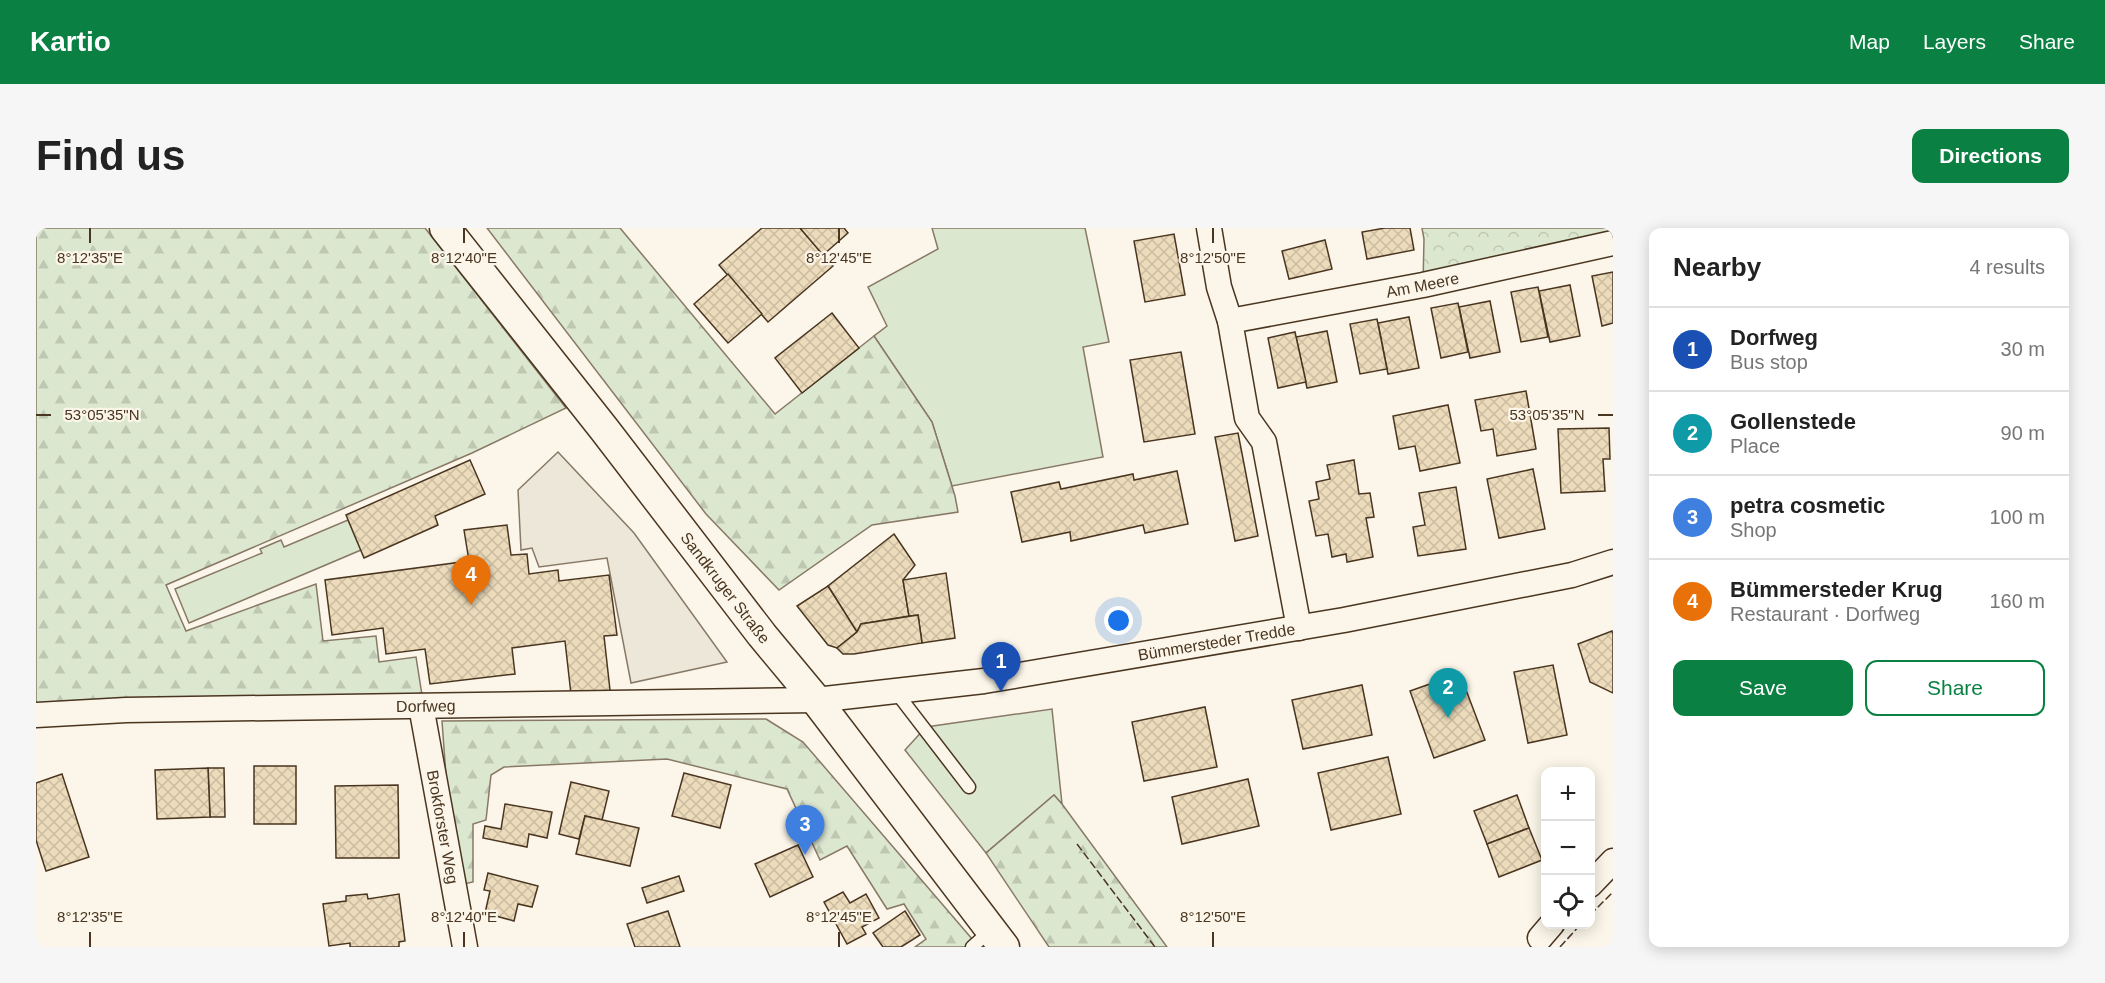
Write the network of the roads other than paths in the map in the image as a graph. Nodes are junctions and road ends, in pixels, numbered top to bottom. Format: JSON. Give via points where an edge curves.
{"nodes":[{"id":1,"x":445,"y":228,"type":"edge"},
{"id":2,"x":1209,"y":228,"type":"edge"},
{"id":3,"x":1613,"y":243,"type":"edge"},
{"id":4,"x":1230,"y":321,"type":"junction"},
{"id":5,"x":1613,"y":562,"type":"edge"},
{"id":6,"x":1299,"y":628,"type":"junction"},
{"id":7,"x":896,"y":692,"type":"junction"},
{"id":8,"x":816,"y":700,"type":"junction"},
{"id":9,"x":421,"y":706,"type":"junction"},
{"id":10,"x":36,"y":715,"type":"edge"},
{"id":11,"x":969,"y":787,"type":"dead end"},
{"id":12,"x":1613,"y":861,"type":"edge"},
{"id":13,"x":1595,"y":880,"type":"edge"},
{"id":14,"x":989,"y":941,"type":"edge"},
{"id":15,"x":465,"y":947,"type":"edge"}],
"edges":[{"from":1,"to":8,"type":"street","name":"Sandkruger Straße"},
{"from":2,"to":4,"type":"street","via":[[1219,286]]},
{"from":3,"to":4,"type":"street","name":"Am Meere","via":[[1423,285]]},
{"from":4,"to":6,"type":"street","via":[[1247,418],[1264,442]]},
{"from":5,"to":6,"type":"street","name":"Bümmersteder Tredde","via":[[1572,575]]},
{"from":6,"to":7,"type":"street","name":"Bümmersteder Tredde"},
{"from":7,"to":8,"type":"street","name":"Bümmersteder Tredde"},
{"from":7,"to":11,"type":"lane"},
{"from":8,"to":9,"type":"street","name":"Dorfweg"},
{"from":8,"to":14,"type":"street","name":"Sandkruger Straße"},
{"from":9,"to":10,"type":"street","name":"Dorfweg"},
{"from":9,"to":15,"type":"street","name":"Brokforster Weg"},
{"from":12,"to":13,"type":"street"}]}
